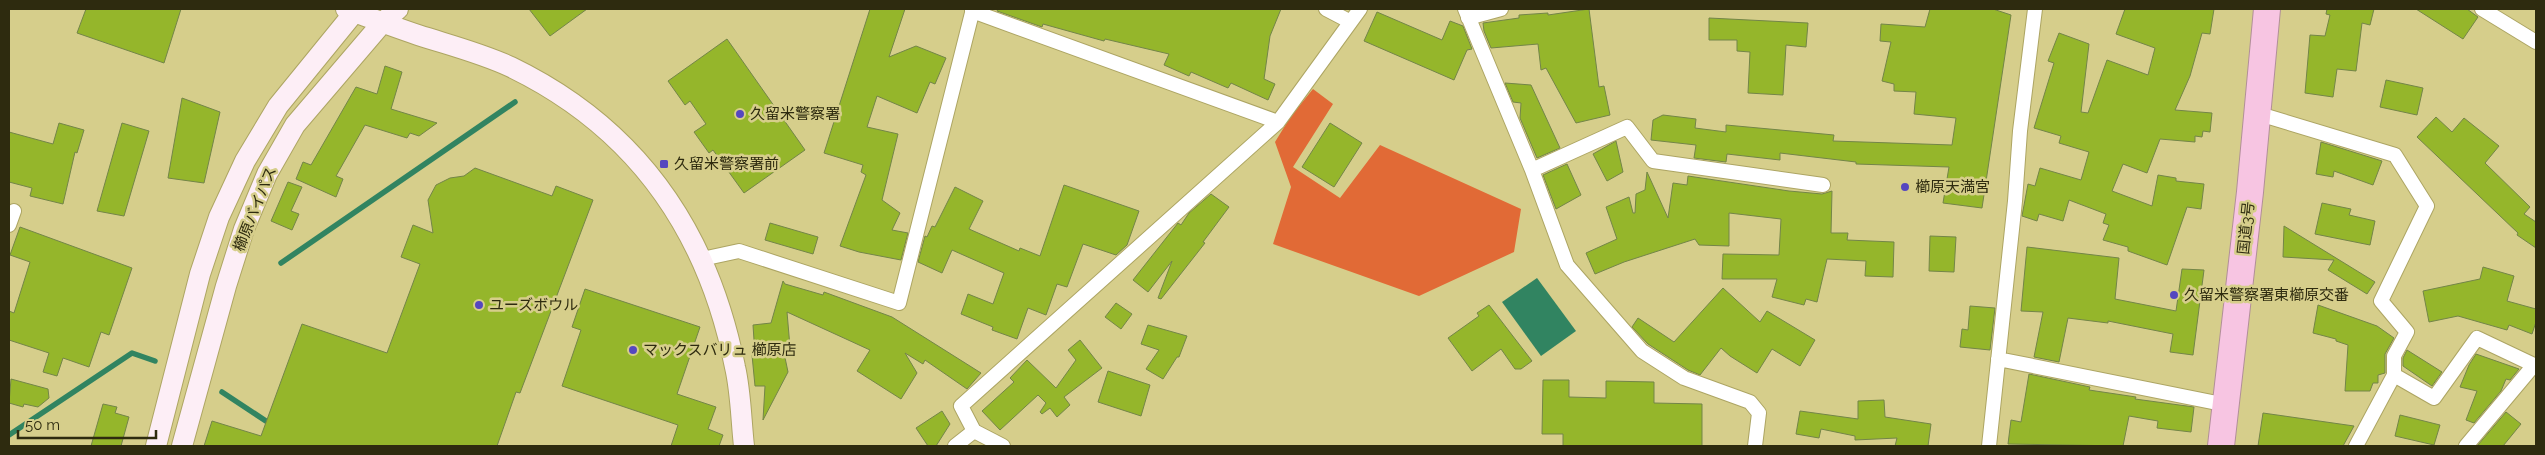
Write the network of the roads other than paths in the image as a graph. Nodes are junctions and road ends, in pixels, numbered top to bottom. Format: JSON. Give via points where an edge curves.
{"nodes":[{"id":1,"x":398,"y":9,"type":"edge"},
{"id":2,"x":1326,"y":9,"type":"edge"},
{"id":3,"x":1360,"y":9,"type":"edge"},
{"id":4,"x":1501,"y":9,"type":"edge"},
{"id":5,"x":2035,"y":9,"type":"edge"},
{"id":6,"x":2267,"y":9,"type":"edge"},
{"id":7,"x":2482,"y":9,"type":"edge"},
{"id":8,"x":352,"y":10,"type":"edge"},
{"id":9,"x":972,"y":10,"type":"edge"},
{"id":10,"x":1466,"y":13,"type":"edge"},
{"id":11,"x":1349,"y":21,"type":"junction"},
{"id":12,"x":383,"y":22,"type":"junction"},
{"id":13,"x":2536,"y":42,"type":"edge"},
{"id":14,"x":2256,"y":113,"type":"junction"},
{"id":15,"x":1278,"y":122,"type":"junction"},
{"id":16,"x":1532,"y":170,"type":"junction"},
{"id":17,"x":1823,"y":186,"type":"dead end"},
{"id":18,"x":14,"y":211,"type":"dead end"},
{"id":19,"x":9,"y":225,"type":"edge"},
{"id":20,"x":702,"y":259,"type":"junction"},
{"id":21,"x":1998,"y":359,"type":"junction"},
{"id":22,"x":2394,"y":375,"type":"junction"},
{"id":23,"x":2227,"y":405,"type":"junction"},
{"id":24,"x":974,"y":431,"type":"junction"},
{"id":25,"x":1758,"y":445,"type":"edge"},
{"id":26,"x":156,"y":446,"type":"edge"},
{"id":27,"x":182,"y":446,"type":"edge"},
{"id":28,"x":744,"y":446,"type":"edge"},
{"id":29,"x":955,"y":446,"type":"edge"},
{"id":30,"x":1003,"y":446,"type":"edge"},
{"id":31,"x":1989,"y":446,"type":"edge"},
{"id":32,"x":2221,"y":446,"type":"edge"},
{"id":33,"x":2356,"y":446,"type":"edge"},
{"id":34,"x":2466,"y":446,"type":"edge"}],
"edges":[{"from":1,"to":12,"type":"street","name":"櫛原バイパス"},
{"from":2,"to":11,"type":"street"},
{"from":3,"to":11,"type":"street"},
{"from":4,"to":10,"type":"street"},
{"from":5,"to":21,"type":"street"},
{"from":6,"to":14,"type":"highway","name":"国道3号"},
{"from":7,"to":13,"type":"street"},
{"from":8,"to":12,"type":"street"},
{"from":8,"to":26,"type":"street","name":"櫛原バイパス","via":[[278,106],[245,161],[223,209],[200,274]]},
{"from":9,"to":15,"type":"street"},
{"from":9,"to":20,"type":"street","via":[[899,303],[739,252]]},
{"from":10,"to":16,"type":"street"},
{"from":11,"to":15,"type":"street"},
{"from":12,"to":20,"type":"street","via":[[510,67],[593,117],[632,152],[669,199]]},
{"from":12,"to":27,"type":"street","name":"櫛原バイパス","via":[[295,125],[267,174],[226,286]]},
{"from":14,"to":22,"type":"street","via":[[2395,155],[2427,206],[2381,301],[2407,332],[2394,356]]},
{"from":14,"to":23,"type":"highway","name":"国道3号"},
{"from":15,"to":24,"type":"street","via":[[961,406]]},
{"from":16,"to":17,"type":"street","via":[[1627,127],[1654,161]]},
{"from":16,"to":25,"type":"street","via":[[1567,265],[1642,351],[1684,378],[1750,402],[1759,413]]},
{"from":18,"to":19,"type":"street"},
{"from":20,"to":28,"type":"street","via":[[721,310],[736,368]]},
{"from":21,"to":23,"type":"street"},
{"from":21,"to":31,"type":"street"},
{"from":22,"to":33,"type":"street"},
{"from":22,"to":34,"type":"street","via":[[2434,398],[2477,338],[2534,365]]},
{"from":23,"to":32,"type":"highway","name":"国道3号"},
{"from":24,"to":29,"type":"street"},
{"from":24,"to":30,"type":"street"}]}
